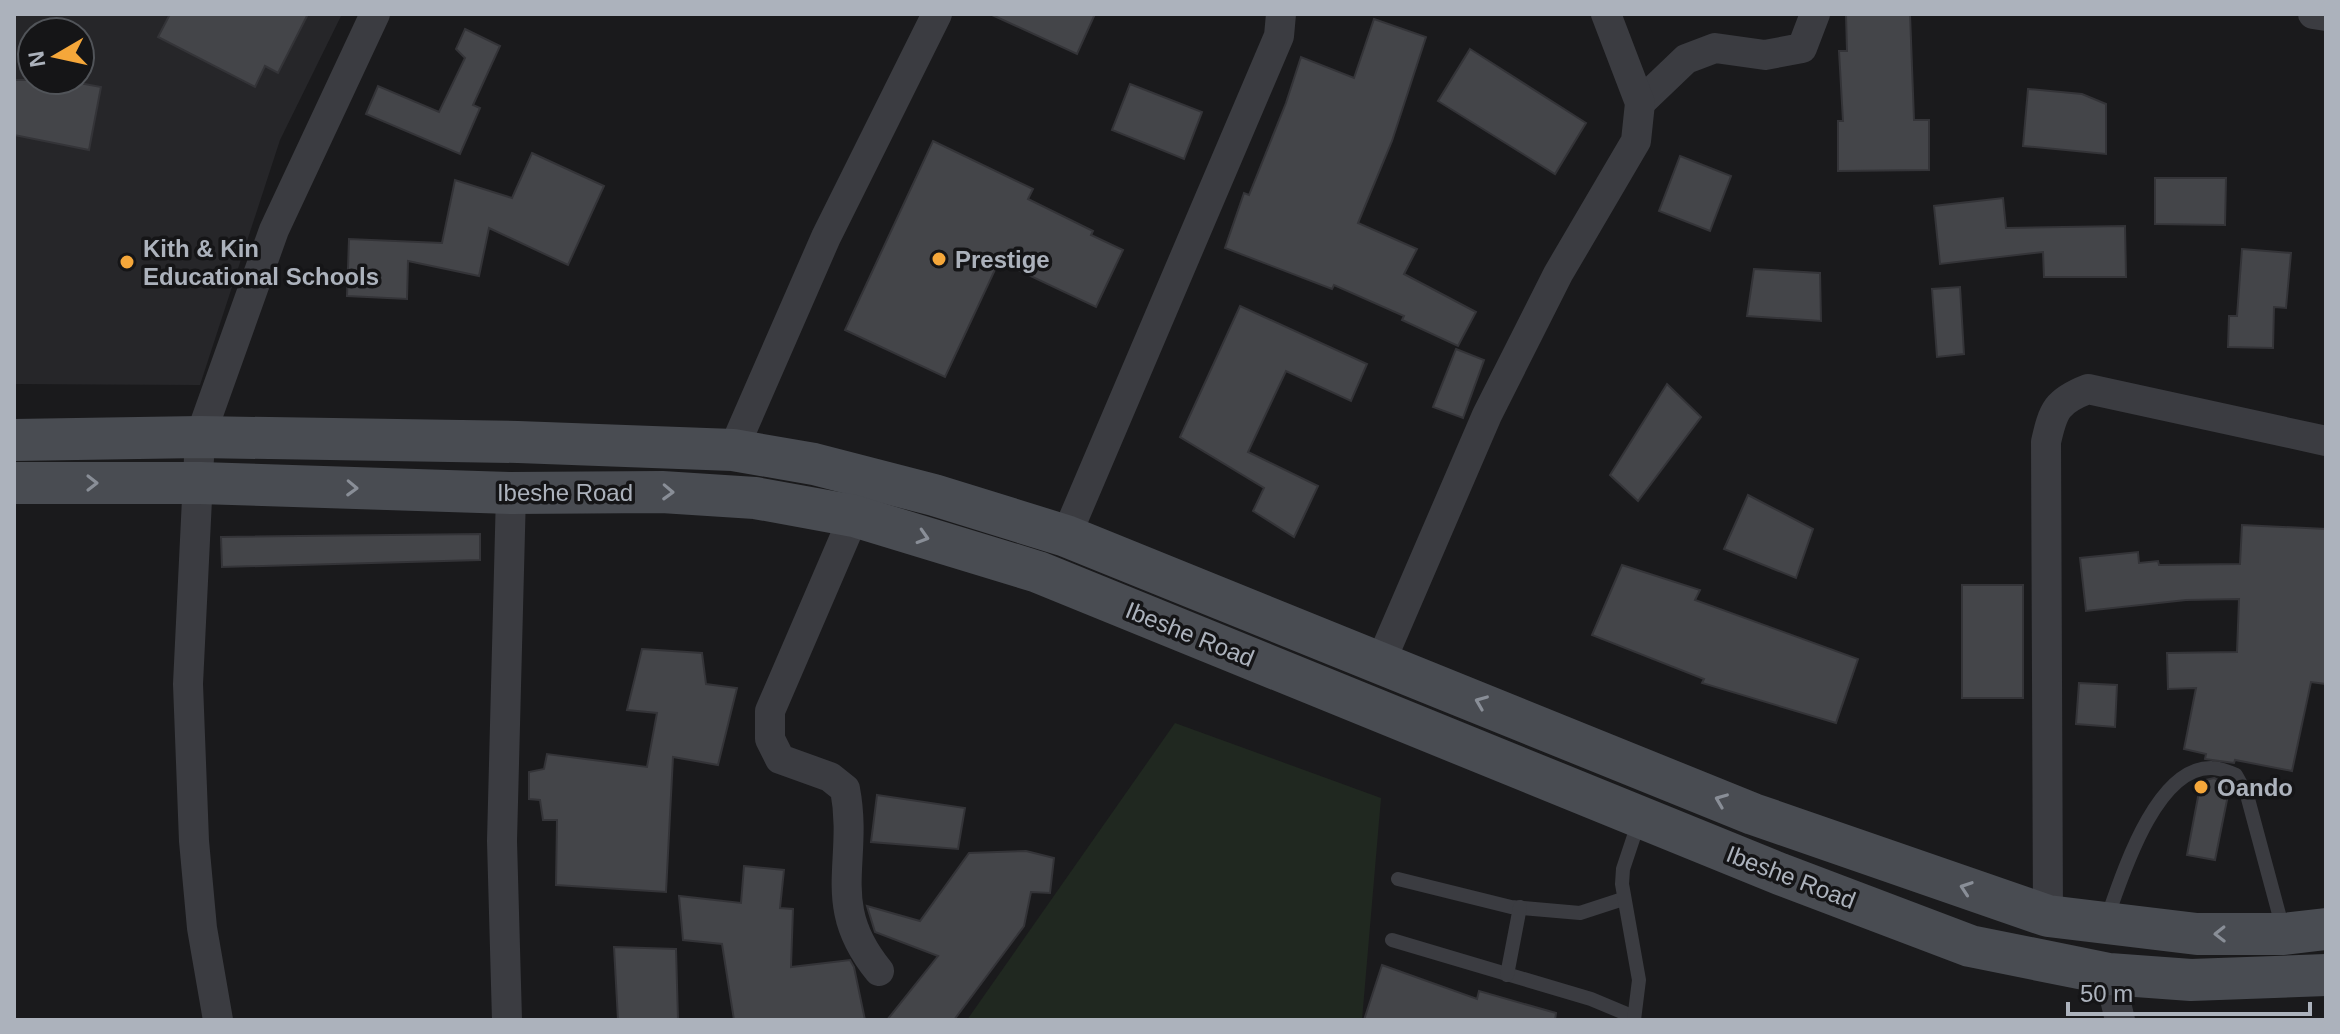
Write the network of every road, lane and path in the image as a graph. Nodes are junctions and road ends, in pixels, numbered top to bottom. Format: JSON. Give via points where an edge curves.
{"nodes":[{"id":1,"x":375,"y":14,"type":"edge"},
{"id":2,"x":937,"y":14,"type":"edge"},
{"id":3,"x":1281,"y":14,"type":"edge"},
{"id":4,"x":1606,"y":14,"type":"edge"},
{"id":5,"x":1815,"y":14,"type":"edge"},
{"id":6,"x":2313,"y":14,"type":"edge"},
{"id":7,"x":2326,"y":16,"type":"edge"},
{"id":8,"x":1640,"y":103,"type":"junction"},
{"id":9,"x":200,"y":437,"type":"junction"},
{"id":10,"x":14,"y":440,"type":"edge"},
{"id":11,"x":2326,"y":441,"type":"edge"},
{"id":12,"x":733,"y":450,"type":"junction"},
{"id":13,"x":14,"y":483,"type":"edge"},
{"id":14,"x":200,"y":483,"type":"junction"},
{"id":15,"x":511,"y":493,"type":"junction"},
{"id":16,"x":854,"y":516,"type":"junction"},
{"id":17,"x":1066,"y":536,"type":"junction"},
{"id":18,"x":1381,"y":661,"type":"junction"},
{"id":19,"x":1640,"y":817,"type":"junction"},
{"id":20,"x":1398,"y":879,"type":"dead end"},
{"id":21,"x":1623,"y":899,"type":"junction"},
{"id":22,"x":1520,"y":907,"type":"junction"},
{"id":23,"x":2048,"y":916,"type":"junction"},
{"id":24,"x":2104,"y":925,"type":"junction"},
{"id":25,"x":2326,"y":929,"type":"edge"},
{"id":26,"x":2284,"y":934,"type":"junction"},
{"id":27,"x":1392,"y":940,"type":"dead end"},
{"id":28,"x":879,"y":971,"type":"dead end"},
{"id":29,"x":2109,"y":974,"type":"junction"},
{"id":30,"x":1507,"y":975,"type":"junction"},
{"id":31,"x":2326,"y":975,"type":"edge"},
{"id":32,"x":1634,"y":1018,"type":"edge"},
{"id":33,"x":218,"y":1020,"type":"edge"},
{"id":34,"x":507,"y":1020,"type":"edge"},
{"id":35,"x":2120,"y":1020,"type":"edge"}],
"edges":[{"from":1,"to":9,"type":"street","via":[[274,230]]},
{"from":2,"to":12,"type":"street","via":[[826,237]]},
{"from":3,"to":17,"type":"street","via":[[1279,36]]},
{"from":4,"to":8,"type":"street"},
{"from":5,"to":8,"type":"street","via":[[1802,48],[1765,55],[1715,48],[1686,59]]},
{"from":6,"to":7,"type":"street"},
{"from":8,"to":18,"type":"street","via":[[1636,141],[1558,274],[1487,415]]},
{"from":9,"to":10,"type":"main road","name":"Ibeshe Road"},
{"from":9,"to":12,"type":"main road","name":"Ibeshe Road"},
{"from":9,"to":14,"type":"street"},
{"from":11,"to":23,"type":"street","via":[[2088,389],[2064,398],[2051,420],[2046,442]]},
{"from":12,"to":17,"type":"main road","name":"Ibeshe Road","via":[[934,495]]},
{"from":13,"to":14,"type":"main road","name":"Ibeshe Road","one_way":true},
{"from":14,"to":15,"type":"main road","name":"Ibeshe Road","one_way":true},
{"from":14,"to":33,"type":"street","via":[[188,684],[195,855]]},
{"from":15,"to":16,"type":"main road","name":"Ibeshe Road","one_way":true,"via":[[662,492],[755,498]]},
{"from":15,"to":34,"type":"street","via":[[502,812]]},
{"from":16,"to":19,"type":"main road","name":"Ibeshe Road","one_way":true,"via":[[1038,572]]},
{"from":16,"to":28,"type":"street","via":[[770,711],[770,739],[780,759],[830,777],[845,789],[847,911],[860,948]]},
{"from":17,"to":18,"type":"main road","name":"Ibeshe Road"},
{"from":23,"to":18,"type":"main road","name":"Ibeshe Road","one_way":true,"via":[[1753,814]]},
{"from":19,"to":21,"type":"lane","via":[[1623,869]]},
{"from":19,"to":29,"type":"main road","name":"Ibeshe Road","via":[[1970,946]]},
{"from":20,"to":22,"type":"lane"},
{"from":21,"to":22,"type":"lane","via":[[1580,913]]},
{"from":21,"to":32,"type":"lane","via":[[1639,980]]},
{"from":22,"to":30,"type":"lane"},
{"from":23,"to":24,"type":"main road","name":"Ibeshe Road"},
{"from":26,"to":24,"type":"main road","name":"Ibeshe Road","one_way":true,"via":[[2197,934]]},
{"from":24,"to":26,"type":"lane","via":[[2136,841],[2162,799],[2188,773],[2211,768],[2236,775],[2247,795]]},
{"from":25,"to":26,"type":"main road","name":"Ibeshe Road"},
{"from":27,"to":30,"type":"lane"},
{"from":29,"to":31,"type":"main road","name":"Ibeshe Road","via":[[2191,980]]},
{"from":29,"to":35,"type":"street"},
{"from":30,"to":32,"type":"lane","via":[[1591,999]]}]}
